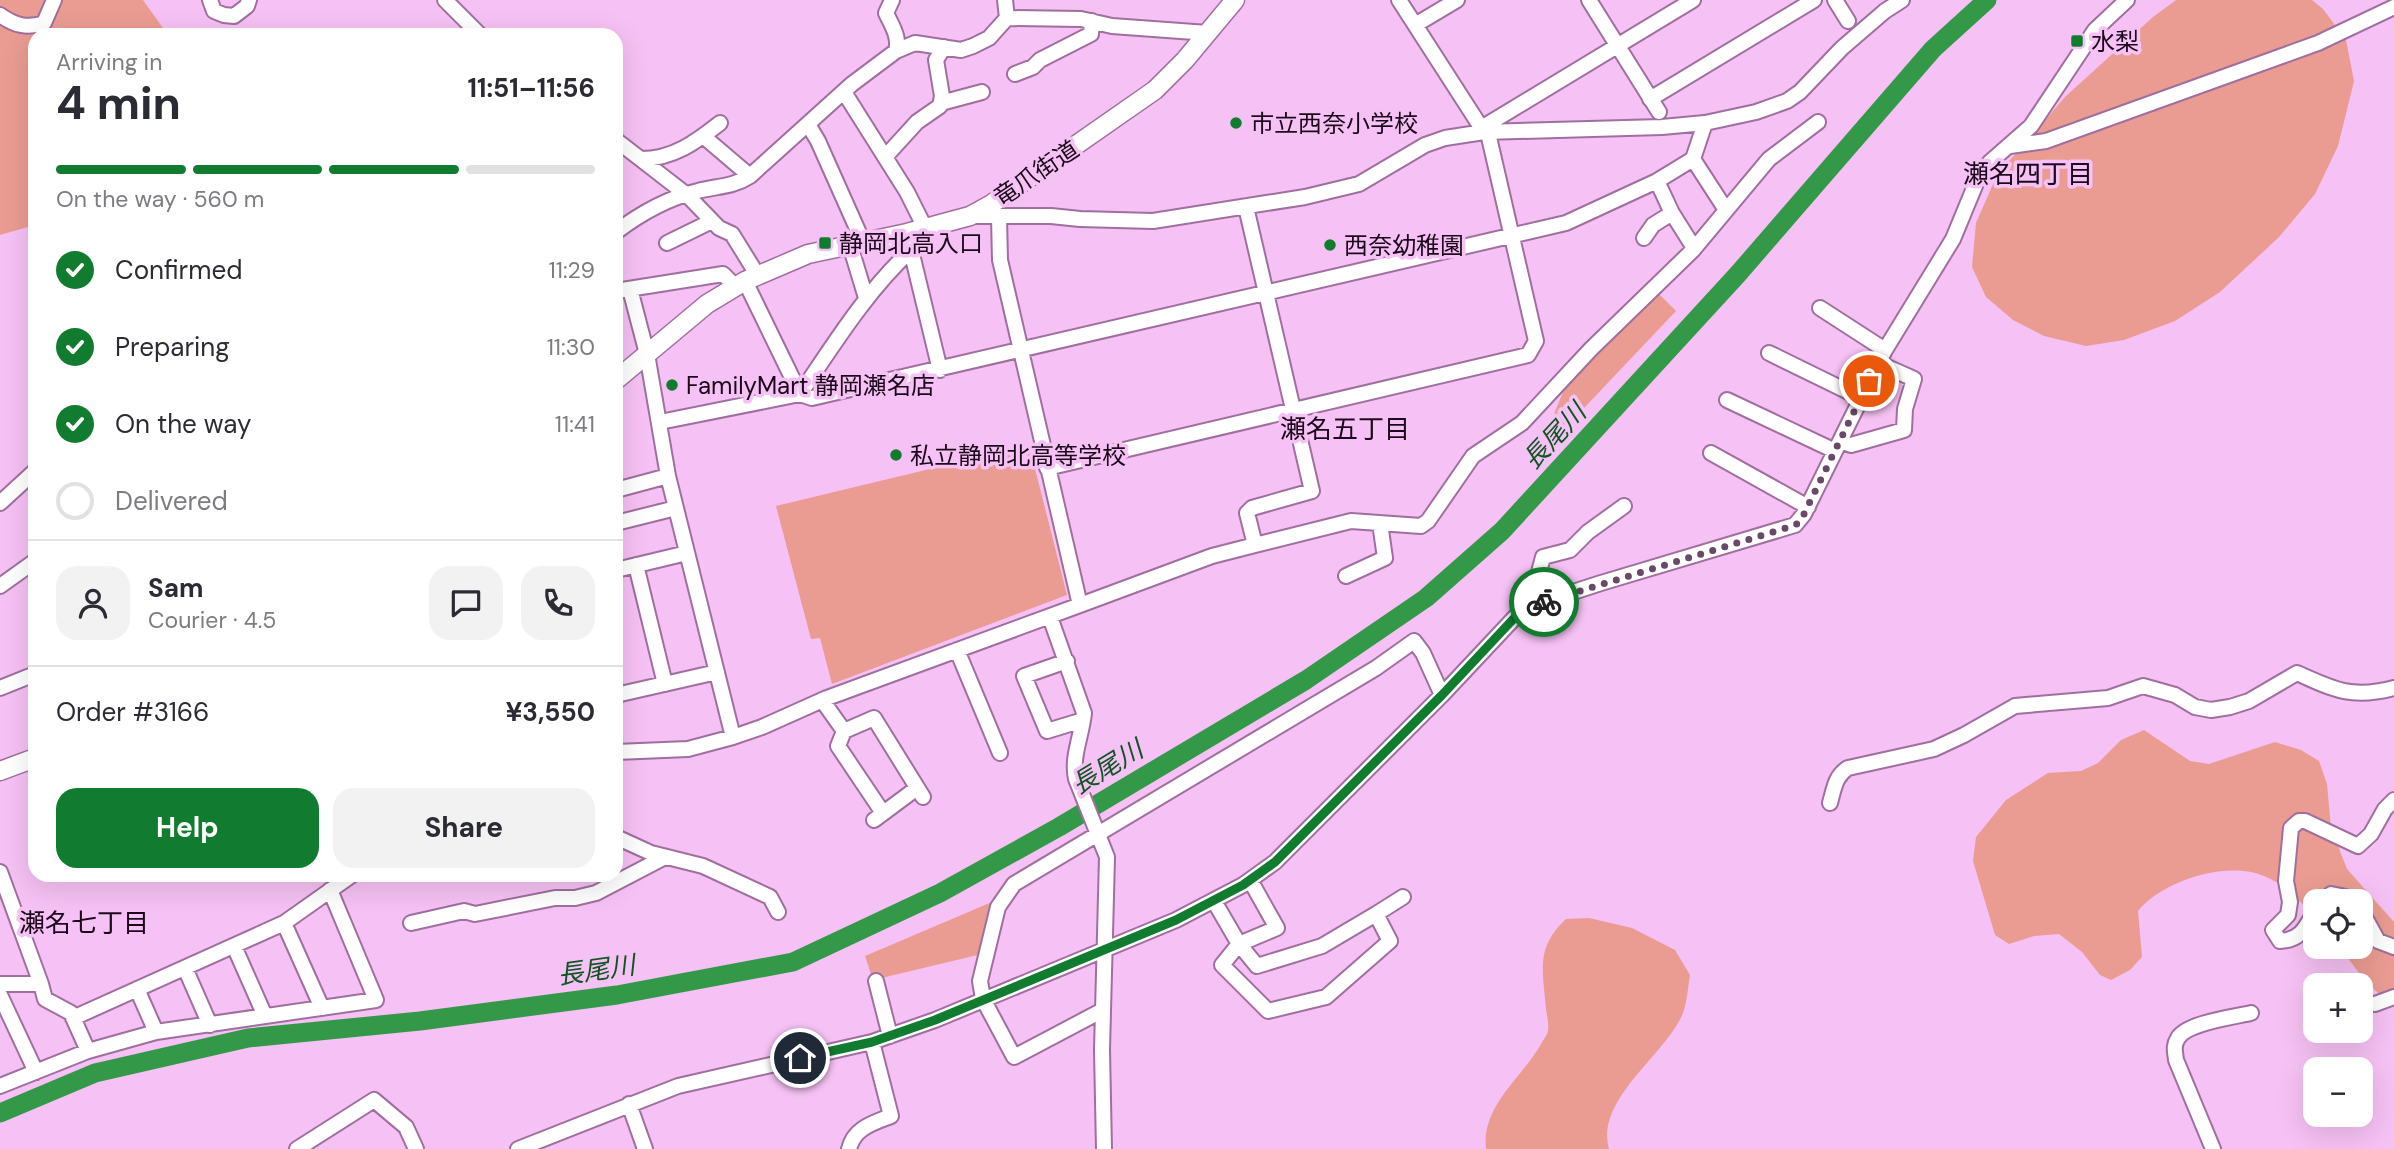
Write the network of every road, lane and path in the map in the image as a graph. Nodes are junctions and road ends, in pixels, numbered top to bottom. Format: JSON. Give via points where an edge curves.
{"nodes":[{"id":1,"x":54,"y":0,"type":"edge"},
{"id":2,"x":210,"y":0,"type":"edge"},
{"id":3,"x":249,"y":0,"type":"edge"},
{"id":4,"x":445,"y":0,"type":"edge"},
{"id":5,"x":892,"y":0,"type":"edge"},
{"id":6,"x":1005,"y":0,"type":"edge"},
{"id":7,"x":1399,"y":0,"type":"edge"},
{"id":8,"x":1457,"y":0,"type":"edge"},
{"id":9,"x":1590,"y":0,"type":"edge"},
{"id":10,"x":1693,"y":0,"type":"edge"},
{"id":11,"x":1814,"y":0,"type":"edge"},
{"id":12,"x":1835,"y":0,"type":"edge"},
{"id":13,"x":1902,"y":0,"type":"edge"},
{"id":14,"x":2127,"y":0,"type":"edge"},
{"id":15,"x":2387,"y":0,"type":"edge"},
{"id":16,"x":2394,"y":1,"type":"edge"},
{"id":17,"x":1232,"y":2,"type":"edge"},
{"id":18,"x":2394,"y":7,"type":"edge"},
{"id":19,"x":0,"y":15,"type":"edge"},
{"id":20,"x":1007,"y":18,"type":"junction"},
{"id":21,"x":1092,"y":21,"type":"junction"},
{"id":22,"x":1848,"y":21,"type":"dead end"},
{"id":23,"x":1415,"y":26,"type":"junction"},
{"id":24,"x":473,"y":28,"type":"edge"},
{"id":25,"x":1208,"y":33,"type":"junction"},
{"id":26,"x":1617,"y":46,"type":"junction"},
{"id":27,"x":944,"y":47,"type":"junction"},
{"id":28,"x":896,"y":51,"type":"junction"},
{"id":29,"x":1015,"y":74,"type":"dead end"},
{"id":30,"x":844,"y":92,"type":"junction"},
{"id":31,"x":982,"y":92,"type":"dead end"},
{"id":32,"x":1650,"y":99,"type":"junction"},
{"id":33,"x":941,"y":103,"type":"junction"},
{"id":34,"x":1659,"y":112,"type":"dead end"},
{"id":35,"x":1818,"y":122,"type":"dead end"},
{"id":36,"x":720,"y":123,"type":"dead end"},
{"id":37,"x":1705,"y":123,"type":"junction"},
{"id":38,"x":809,"y":126,"type":"junction"},
{"id":39,"x":1486,"y":132,"type":"junction"},
{"id":40,"x":703,"y":136,"type":"junction"},
{"id":41,"x":623,"y":145,"type":"edge"},
{"id":42,"x":2010,"y":146,"type":"junction"},
{"id":43,"x":886,"y":156,"type":"junction"},
{"id":44,"x":641,"y":159,"type":"junction"},
{"id":45,"x":1693,"y":159,"type":"junction"},
{"id":46,"x":750,"y":176,"type":"junction"},
{"id":47,"x":1657,"y":181,"type":"junction"},
{"id":48,"x":687,"y":195,"type":"junction"},
{"id":49,"x":1246,"y":207,"type":"junction"},
{"id":50,"x":1726,"y":210,"type":"junction"},
{"id":51,"x":1672,"y":213,"type":"junction"},
{"id":52,"x":970,"y":216,"type":"junction"},
{"id":53,"x":999,"y":217,"type":"junction"},
{"id":54,"x":712,"y":221,"type":"junction"},
{"id":55,"x":623,"y":227,"type":"edge"},
{"id":56,"x":925,"y":228,"type":"junction"},
{"id":57,"x":1511,"y":235,"type":"junction"},
{"id":58,"x":1644,"y":239,"type":"dead end"},
{"id":59,"x":909,"y":242,"type":"junction"},
{"id":60,"x":667,"y":243,"type":"dead end"},
{"id":61,"x":857,"y":244,"type":"junction"},
{"id":62,"x":1694,"y":248,"type":"junction"},
{"id":63,"x":746,"y":281,"type":"junction"},
{"id":64,"x":623,"y":290,"type":"edge"},
{"id":65,"x":1265,"y":293,"type":"junction"},
{"id":66,"x":866,"y":298,"type":"junction"},
{"id":67,"x":1820,"y":308,"type":"dead end"},
{"id":68,"x":1020,"y":352,"type":"junction"},
{"id":69,"x":1769,"y":353,"type":"dead end"},
{"id":70,"x":647,"y":354,"type":"junction"},
{"id":71,"x":1881,"y":356,"type":"junction"},
{"id":72,"x":940,"y":369,"type":"junction"},
{"id":73,"x":623,"y":374,"type":"edge"},
{"id":74,"x":800,"y":394,"type":"junction"},
{"id":75,"x":1861,"y":398,"type":"junction"},
{"id":76,"x":1727,"y":400,"type":"dead end"},
{"id":77,"x":1293,"y":411,"type":"junction"},
{"id":78,"x":660,"y":422,"type":"junction"},
{"id":79,"x":1837,"y":446,"type":"junction"},
{"id":80,"x":1711,"y":453,"type":"dead end"},
{"id":81,"x":1047,"y":468,"type":"junction"},
{"id":82,"x":668,"y":476,"type":"junction"},
{"id":83,"x":28,"y":477,"type":"edge"},
{"id":84,"x":623,"y":487,"type":"edge"},
{"id":85,"x":0,"y":503,"type":"edge"},
{"id":86,"x":1624,"y":506,"type":"dead end"},
{"id":87,"x":1808,"y":507,"type":"junction"},
{"id":88,"x":676,"y":508,"type":"junction"},
{"id":89,"x":623,"y":521,"type":"edge"},
{"id":90,"x":1380,"y":523,"type":"junction"},
{"id":91,"x":1255,"y":545,"type":"junction"},
{"id":92,"x":687,"y":553,"type":"junction"},
{"id":93,"x":636,"y":565,"type":"junction"},
{"id":94,"x":28,"y":568,"type":"edge"},
{"id":95,"x":623,"y":568,"type":"edge"},
{"id":96,"x":1346,"y":576,"type":"dead end"},
{"id":97,"x":0,"y":586,"type":"edge"},
{"id":98,"x":1080,"y":605,"type":"junction"},
{"id":99,"x":1530,"y":606,"type":"junction"},
{"id":100,"x":1050,"y":617,"type":"junction"},
{"id":101,"x":957,"y":650,"type":"junction"},
{"id":102,"x":1066,"y":661,"type":"junction"},
{"id":103,"x":717,"y":672,"type":"junction"},
{"id":104,"x":28,"y":677,"type":"edge"},
{"id":105,"x":665,"y":684,"type":"junction"},
{"id":106,"x":0,"y":688,"type":"edge"},
{"id":107,"x":2394,"y":688,"type":"edge"},
{"id":108,"x":623,"y":693,"type":"edge"},
{"id":109,"x":1442,"y":695,"type":"junction"},
{"id":110,"x":822,"y":700,"type":"junction"},
{"id":111,"x":1083,"y":720,"type":"junction"},
{"id":112,"x":844,"y":731,"type":"junction"},
{"id":113,"x":733,"y":737,"type":"junction"},
{"id":114,"x":623,"y":752,"type":"edge"},
{"id":115,"x":1000,"y":753,"type":"dead end"},
{"id":116,"x":28,"y":761,"type":"edge"},
{"id":117,"x":0,"y":771,"type":"edge"},
{"id":118,"x":2394,"y":800,"type":"edge"},
{"id":119,"x":1830,"y":803,"type":"dead end"},
{"id":120,"x":1100,"y":835,"type":"junction"},
{"id":121,"x":623,"y":840,"type":"edge"},
{"id":122,"x":664,"y":856,"type":"junction"},
{"id":123,"x":0,"y":873,"type":"edge"},
{"id":124,"x":623,"y":878,"type":"edge"},
{"id":125,"x":1251,"y":880,"type":"junction"},
{"id":126,"x":342,"y":882,"type":"edge"},
{"id":127,"x":616,"y":882,"type":"edge"},
{"id":128,"x":330,"y":890,"type":"junction"},
{"id":129,"x":1402,"y":897,"type":"dead end"},
{"id":130,"x":1214,"y":901,"type":"junction"},
{"id":131,"x":778,"y":912,"type":"dead end"},
{"id":132,"x":1376,"y":914,"type":"junction"},
{"id":133,"x":284,"y":923,"type":"junction"},
{"id":134,"x":411,"y":923,"type":"dead end"},
{"id":135,"x":2373,"y":932,"type":"edge"},
{"id":136,"x":2303,"y":933,"type":"edge"},
{"id":137,"x":1239,"y":944,"type":"junction"},
{"id":138,"x":234,"y":946,"type":"junction"},
{"id":139,"x":2394,"y":947,"type":"edge"},
{"id":140,"x":1105,"y":949,"type":"junction"},
{"id":141,"x":185,"y":968,"type":"junction"},
{"id":142,"x":876,"y":981,"type":"dead end"},
{"id":143,"x":0,"y":984,"type":"edge"},
{"id":144,"x":41,"y":984,"type":"junction"},
{"id":145,"x":137,"y":989,"type":"junction"},
{"id":146,"x":0,"y":995,"type":"edge"},
{"id":147,"x":2394,"y":997,"type":"edge"},
{"id":148,"x":983,"y":999,"type":"junction"},
{"id":149,"x":2375,"y":1004,"type":"dead end"},
{"id":150,"x":322,"y":1008,"type":"junction"},
{"id":151,"x":1103,"y":1010,"type":"junction"},
{"id":152,"x":2251,"y":1013,"type":"dead end"},
{"id":153,"x":265,"y":1016,"type":"junction"},
{"id":154,"x":73,"y":1018,"type":"junction"},
{"id":155,"x":210,"y":1024,"type":"junction"},
{"id":156,"x":156,"y":1032,"type":"junction"},
{"id":157,"x":890,"y":1036,"type":"junction"},
{"id":158,"x":872,"y":1042,"type":"junction"},
{"id":159,"x":88,"y":1051,"type":"junction"},
{"id":160,"x":36,"y":1072,"type":"junction"},
{"id":161,"x":0,"y":1086,"type":"edge"},
{"id":162,"x":629,"y":1104,"type":"junction"},
{"id":163,"x":297,"y":1149,"type":"edge"},
{"id":164,"x":416,"y":1149,"type":"edge"},
{"id":165,"x":518,"y":1149,"type":"edge"},
{"id":166,"x":645,"y":1149,"type":"edge"},
{"id":167,"x":849,"y":1149,"type":"edge"},
{"id":168,"x":1104,"y":1149,"type":"edge"},
{"id":169,"x":2213,"y":1149,"type":"edge"}],
"edges":[{"from":1,"to":19,"type":"street","via":[[44,23],[33,27]]},
{"from":2,"to":3,"type":"street","via":[[214,11],[234,16]]},
{"from":4,"to":24,"type":"street"},
{"from":5,"to":28,"type":"street","via":[[886,13],[896,33]]},
{"from":6,"to":20,"type":"street"},
{"from":7,"to":23,"type":"street"},
{"from":8,"to":23,"type":"street"},
{"from":9,"to":26,"type":"street"},
{"from":10,"to":26,"type":"street"},
{"from":11,"to":32,"type":"street"},
{"from":12,"to":22,"type":"street"},
{"from":13,"to":37,"type":"street","via":[[1842,48],[1787,101]]},
{"from":14,"to":42,"type":"street","via":[[2095,30],[2048,104]]},
{"from":15,"to":16,"type":"street"},
{"from":17,"to":25,"type":"main road","name":"竜爪街道"},
{"from":18,"to":42,"type":"street","via":[[2256,66],[2046,141]]},
{"from":20,"to":21,"type":"street"},
{"from":20,"to":27,"type":"street","via":[[989,38],[973,46],[961,50]]},
{"from":21,"to":25,"type":"street"},
{"from":21,"to":29,"type":"street","via":[[1091,34]]},
{"from":23,"to":39,"type":"street"},
{"from":25,"to":52,"type":"main road","name":"竜爪街道","via":[[1155,90]]},
{"from":26,"to":32,"type":"street"},
{"from":26,"to":39,"type":"street","via":[[1488,124]]},
{"from":27,"to":28,"type":"street","via":[[915,43]]},
{"from":27,"to":33,"type":"street","via":[[936,60]]},
{"from":28,"to":30,"type":"street"},
{"from":30,"to":38,"type":"street"},
{"from":30,"to":43,"type":"street"},
{"from":31,"to":33,"type":"street"},
{"from":32,"to":34,"type":"street"},
{"from":33,"to":43,"type":"street"},
{"from":35,"to":50,"type":"street","via":[[1769,159]]},
{"from":36,"to":40,"type":"street"},
{"from":37,"to":39,"type":"street"},
{"from":37,"to":45,"type":"street"},
{"from":38,"to":46,"type":"street"},
{"from":38,"to":61,"type":"street"},
{"from":39,"to":49,"type":"street","via":[[1425,145],[1359,184]]},
{"from":39,"to":57,"type":"street"},
{"from":40,"to":44,"type":"street","via":[[664,157]]},
{"from":40,"to":46,"type":"street"},
{"from":41,"to":44,"type":"street"},
{"from":42,"to":71,"type":"street","via":[[1979,176],[1953,239]]},
{"from":43,"to":56,"type":"street"},
{"from":44,"to":48,"type":"street"},
{"from":45,"to":47,"type":"street"},
{"from":45,"to":50,"type":"street"},
{"from":46,"to":48,"type":"street","via":[[733,185]]},
{"from":47,"to":51,"type":"street"},
{"from":47,"to":57,"type":"street","via":[[1566,223]]},
{"from":48,"to":54,"type":"street"},
{"from":48,"to":55,"type":"street","via":[[645,211]]},
{"from":49,"to":53,"type":"street","via":[[1153,221]]},
{"from":49,"to":65,"type":"street"},
{"from":50,"to":62,"type":"street"},
{"from":51,"to":58,"type":"street","via":[[1653,225]]},
{"from":51,"to":62,"type":"street"},
{"from":52,"to":53,"type":"street"},
{"from":52,"to":56,"type":"main road","name":"竜爪街道"},
{"from":53,"to":68,"type":"street","via":[[1000,260]]},
{"from":54,"to":60,"type":"street"},
{"from":54,"to":63,"type":"street","via":[[732,234]]},
{"from":56,"to":59,"type":"main road","name":"竜爪街道"},
{"from":57,"to":65,"type":"street"},
{"from":57,"to":77,"type":"street","via":[[1536,341],[1528,355]]},
{"from":59,"to":61,"type":"main road","name":"竜爪街道"},
{"from":59,"to":66,"type":"street"},
{"from":59,"to":72,"type":"street"},
{"from":61,"to":63,"type":"main road","name":"竜爪街道","via":[[808,254]]},
{"from":61,"to":66,"type":"street"},
{"from":62,"to":90,"type":"street","via":[[1522,423],[1472,456],[1428,522],[1421,526]]},
{"from":63,"to":64,"type":"street","via":[[723,274]]},
{"from":63,"to":70,"type":"main road","name":"竜爪街道","via":[[707,304]]},
{"from":63,"to":74,"type":"street"},
{"from":64,"to":70,"type":"street"},
{"from":65,"to":68,"type":"street"},
{"from":65,"to":77,"type":"street"},
{"from":66,"to":74,"type":"street"},
{"from":67,"to":71,"type":"street"},
{"from":68,"to":72,"type":"street"},
{"from":68,"to":81,"type":"street"},
{"from":69,"to":75,"type":"street"},
{"from":70,"to":73,"type":"main road","name":"竜爪街道"},
{"from":70,"to":78,"type":"street"},
{"from":71,"to":75,"type":"street"},
{"from":71,"to":79,"type":"street","via":[[1914,379],[1904,430]]},
{"from":72,"to":74,"type":"street","via":[[812,398]]},
{"from":74,"to":78,"type":"street"},
{"from":75,"to":79,"type":"street"},
{"from":76,"to":79,"type":"street"},
{"from":77,"to":81,"type":"street"},
{"from":77,"to":91,"type":"street","via":[[1312,491],[1247,513]]},
{"from":78,"to":82,"type":"street"},
{"from":79,"to":87,"type":"street"},
{"from":80,"to":87,"type":"street"},
{"from":81,"to":98,"type":"street"},
{"from":82,"to":84,"type":"street"},
{"from":82,"to":88,"type":"street"},
{"from":83,"to":85,"type":"street"},
{"from":86,"to":99,"type":"street","via":[[1570,550],[1543,557]]},
{"from":87,"to":99,"type":"street","via":[[1796,525]]},
{"from":88,"to":89,"type":"street"},
{"from":88,"to":92,"type":"street"},
{"from":90,"to":91,"type":"street","via":[[1336,523]]},
{"from":90,"to":96,"type":"street","via":[[1385,558]]},
{"from":91,"to":98,"type":"street","via":[[1212,556]]},
{"from":92,"to":93,"type":"street"},
{"from":92,"to":103,"type":"street"},
{"from":93,"to":95,"type":"street"},
{"from":93,"to":105,"type":"street"},
{"from":94,"to":97,"type":"street"},
{"from":98,"to":100,"type":"street"},
{"from":99,"to":109,"type":"street"},
{"from":100,"to":101,"type":"street"},
{"from":100,"to":102,"type":"street"},
{"from":101,"to":110,"type":"street"},
{"from":101,"to":115,"type":"street"},
{"from":102,"to":111,"type":"street","via":[[1081,699]]},
{"from":102,"to":111,"type":"street","via":[[1024,676],[1047,731]]},
{"from":103,"to":105,"type":"street"},
{"from":103,"to":113,"type":"street"},
{"from":104,"to":106,"type":"street"},
{"from":105,"to":108,"type":"street"},
{"from":107,"to":119,"type":"street","via":[[2370,694],[2333,690],[2297,673],[2230,708],[2195,706],[2143,686],[2108,698],[2015,706],[1934,749],[1848,768],[1835,782]]},
{"from":109,"to":120,"type":"street","via":[[1414,640],[1376,668]]},
{"from":109,"to":125,"type":"street","via":[[1275,862]]},
{"from":110,"to":112,"type":"street"},
{"from":110,"to":113,"type":"street"},
{"from":111,"to":120,"type":"street","via":[[1073,765]]},
{"from":112,"to":112,"type":"street","via":[[838,746],[878,817],[920,793],[874,718]]},
{"from":113,"to":114,"type":"street","via":[[688,749]]},
{"from":116,"to":117,"type":"main road"},
{"from":118,"to":136,"type":"street","via":[[2358,846],[2305,821],[2291,828],[2288,915],[2273,930],[2280,941],[2292,941]]},
{"from":120,"to":140,"type":"street","via":[[1107,857]]},
{"from":120,"to":148,"type":"street","via":[[1014,884],[1006,895],[990,932],[979,981]]},
{"from":121,"to":122,"type":"street"},
{"from":122,"to":124,"type":"street"},
{"from":122,"to":131,"type":"street","via":[[704,866],[769,897]]},
{"from":123,"to":144,"type":"street"},
{"from":125,"to":130,"type":"street"},
{"from":125,"to":137,"type":"street","via":[[1278,929]]},
{"from":126,"to":128,"type":"street"},
{"from":127,"to":134,"type":"street","via":[[575,898],[475,914],[464,911]]},
{"from":128,"to":133,"type":"street"},
{"from":128,"to":150,"type":"street","via":[[376,1000]]},
{"from":129,"to":132,"type":"street"},
{"from":130,"to":137,"type":"street"},
{"from":130,"to":140,"type":"street"},
{"from":132,"to":137,"type":"street","via":[[1322,946],[1257,966]]},
{"from":132,"to":137,"type":"street","via":[[1390,941],[1326,998],[1268,1011],[1222,965]]},
{"from":133,"to":138,"type":"street"},
{"from":133,"to":150,"type":"street"},
{"from":135,"to":139,"type":"street","via":[[2378,941]]},
{"from":138,"to":141,"type":"street"},
{"from":138,"to":153,"type":"street"},
{"from":140,"to":148,"type":"street"},
{"from":140,"to":151,"type":"street"},
{"from":141,"to":145,"type":"street"},
{"from":141,"to":155,"type":"street"},
{"from":142,"to":157,"type":"street"},
{"from":143,"to":144,"type":"street"},
{"from":144,"to":154,"type":"street","via":[[45,999]]},
{"from":145,"to":154,"type":"street"},
{"from":145,"to":156,"type":"street"},
{"from":146,"to":160,"type":"street"},
{"from":147,"to":149,"type":"street"},
{"from":148,"to":151,"type":"street","via":[[1014,1057]]},
{"from":148,"to":157,"type":"street"},
{"from":150,"to":153,"type":"street"},
{"from":151,"to":168,"type":"street"},
{"from":152,"to":169,"type":"street","via":[[2191,1028],[2174,1047]]},
{"from":153,"to":155,"type":"street"},
{"from":154,"to":159,"type":"street"},
{"from":155,"to":156,"type":"street"},
{"from":156,"to":159,"type":"street"},
{"from":157,"to":158,"type":"street"},
{"from":158,"to":162,"type":"street","via":[[678,1086]]},
{"from":158,"to":167,"type":"street","via":[[891,1116],[864,1126]]},
{"from":159,"to":160,"type":"street"},
{"from":160,"to":161,"type":"street"},
{"from":162,"to":165,"type":"street"},
{"from":162,"to":166,"type":"street"},
{"from":163,"to":164,"type":"street","via":[[374,1100],[407,1128]]}]}
